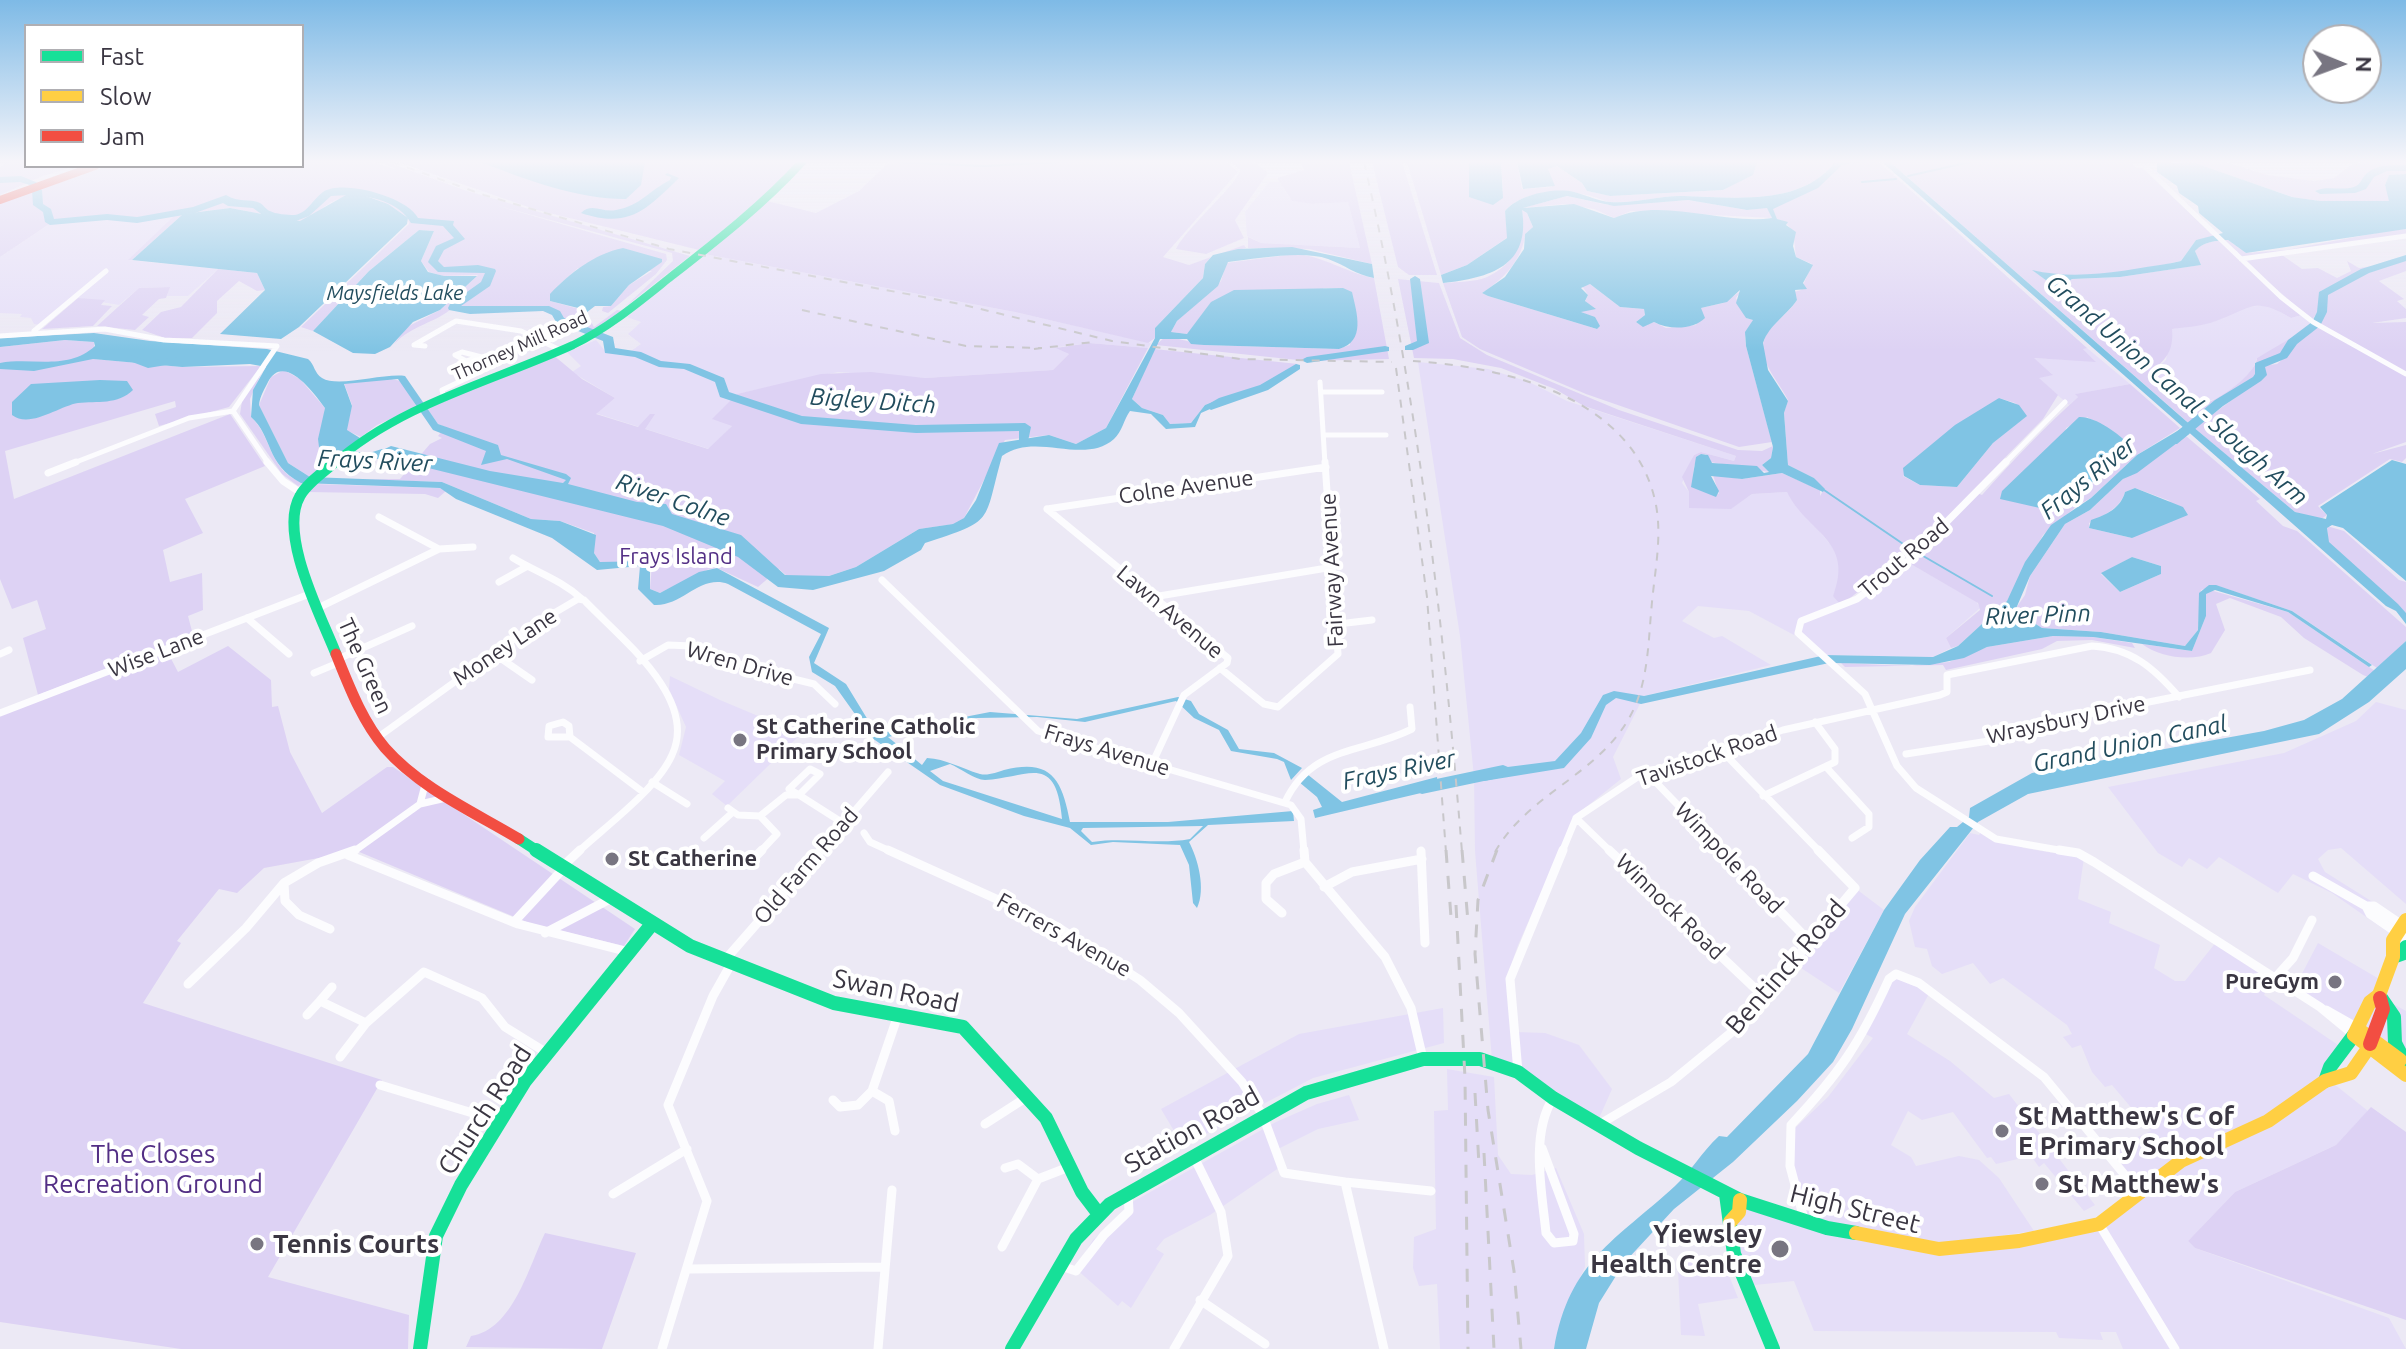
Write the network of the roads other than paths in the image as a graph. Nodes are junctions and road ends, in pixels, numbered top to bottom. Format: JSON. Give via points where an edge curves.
{"nodes":[{"id":1,"x":733,"y":225,"type":"edge"},
{"id":2,"x":2205,"y":225,"type":"edge"},
{"id":3,"x":2406,"y":236,"type":"edge"},
{"id":4,"x":2241,"y":259,"type":"junction"},
{"id":5,"x":106,"y":271,"type":"dead end"},
{"id":6,"x":32,"y":332,"type":"junction"},
{"id":7,"x":0,"y":336,"type":"edge"},
{"id":8,"x":425,"y":346,"type":"dead end"},
{"id":9,"x":560,"y":350,"type":"junction"},
{"id":10,"x":481,"y":356,"type":"dead end"},
{"id":11,"x":2406,"y":374,"type":"edge"},
{"id":12,"x":1320,"y":382,"type":"dead end"},
{"id":13,"x":1321,"y":392,"type":"junction"},
{"id":14,"x":1382,"y":392,"type":"dead end"},
{"id":15,"x":438,"y":401,"type":"junction"},
{"id":16,"x":2065,"y":402,"type":"dead end"},
{"id":17,"x":233,"y":411,"type":"junction"},
{"id":18,"x":1325,"y":435,"type":"junction"},
{"id":19,"x":1386,"y":435,"type":"dead end"},
{"id":20,"x":1326,"y":467,"type":"junction"},
{"id":21,"x":48,"y":473,"type":"dead end"},
{"id":22,"x":303,"y":489,"type":"junction"},
{"id":23,"x":1047,"y":509,"type":"joint"},
{"id":24,"x":379,"y":517,"type":"dead end"},
{"id":25,"x":473,"y":547,"type":"dead end"},
{"id":26,"x":439,"y":549,"type":"junction"},
{"id":27,"x":513,"y":558,"type":"dead end"},
{"id":28,"x":526,"y":567,"type":"junction"},
{"id":29,"x":1333,"y":567,"type":"junction"},
{"id":30,"x":882,"y":580,"type":"dead end"},
{"id":31,"x":499,"y":582,"type":"dead end"},
{"id":32,"x":312,"y":593,"type":"junction"},
{"id":33,"x":1153,"y":597,"type":"junction"},
{"id":34,"x":582,"y":599,"type":"junction"},
{"id":35,"x":318,"y":608,"type":"junction"},
{"id":36,"x":247,"y":618,"type":"junction"},
{"id":37,"x":1372,"y":620,"type":"dead end"},
{"id":38,"x":1338,"y":624,"type":"junction"},
{"id":39,"x":412,"y":626,"type":"dead end"},
{"id":40,"x":9,"y":650,"type":"dead end"},
{"id":41,"x":493,"y":653,"type":"junction"},
{"id":42,"x":0,"y":654,"type":"edge"},
{"id":43,"x":289,"y":654,"type":"dead end"},
{"id":44,"x":338,"y":661,"type":"junction"},
{"id":45,"x":640,"y":661,"type":"junction"},
{"id":46,"x":1220,"y":668,"type":"junction"},
{"id":47,"x":2310,"y":670,"type":"dead end"},
{"id":48,"x":314,"y":673,"type":"dead end"},
{"id":49,"x":532,"y":680,"type":"dead end"},
{"id":50,"x":2179,"y":697,"type":"junction"},
{"id":51,"x":835,"y":704,"type":"dead end"},
{"id":52,"x":1410,"y":707,"type":"dead end"},
{"id":53,"x":1873,"y":709,"type":"junction"},
{"id":54,"x":0,"y":713,"type":"edge"},
{"id":55,"x":1815,"y":722,"type":"junction"},
{"id":56,"x":570,"y":737,"type":"dead end"},
{"id":57,"x":377,"y":738,"type":"junction"},
{"id":58,"x":1719,"y":748,"type":"junction"},
{"id":59,"x":1906,"y":754,"type":"dead end"},
{"id":60,"x":1152,"y":764,"type":"junction"},
{"id":61,"x":1827,"y":768,"type":"junction"},
{"id":62,"x":888,"y":772,"type":"dead end"},
{"id":63,"x":1647,"y":773,"type":"junction"},
{"id":64,"x":426,"y":781,"type":"junction"},
{"id":65,"x":652,"y":782,"type":"junction"},
{"id":66,"x":643,"y":792,"type":"junction"},
{"id":67,"x":1763,"y":796,"type":"junction"},
{"id":68,"x":452,"y":798,"type":"junction"},
{"id":69,"x":420,"y":804,"type":"junction"},
{"id":70,"x":687,"y":804,"type":"dead end"},
{"id":71,"x":1288,"y":804,"type":"junction"},
{"id":72,"x":760,"y":816,"type":"junction"},
{"id":73,"x":1576,"y":818,"type":"junction"},
{"id":74,"x":843,"y":823,"type":"junction"},
{"id":75,"x":864,"y":833,"type":"dead end"},
{"id":76,"x":704,"y":838,"type":"dead end"},
{"id":77,"x":1852,"y":838,"type":"dead end"},
{"id":78,"x":348,"y":855,"type":"junction"},
{"id":79,"x":757,"y":855,"type":"dead end"},
{"id":80,"x":1305,"y":862,"type":"junction"},
{"id":81,"x":562,"y":868,"type":"junction"},
{"id":82,"x":2313,"y":876,"type":"dead end"},
{"id":83,"x":284,"y":883,"type":"junction"},
{"id":84,"x":1324,"y":887,"type":"junction"},
{"id":85,"x":611,"y":899,"type":"junction"},
{"id":86,"x":1282,"y":913,"type":"dead end"},
{"id":87,"x":2312,"y":920,"type":"dead end"},
{"id":88,"x":514,"y":922,"type":"junction"},
{"id":89,"x":652,"y":924,"type":"junction"},
{"id":90,"x":330,"y":929,"type":"dead end"},
{"id":91,"x":2403,"y":929,"type":"edge"},
{"id":92,"x":545,"y":933,"type":"junction"},
{"id":93,"x":1810,"y":942,"type":"junction"},
{"id":94,"x":1425,"y":943,"type":"dead end"},
{"id":95,"x":2406,"y":947,"type":"edge"},
{"id":96,"x":631,"y":953,"type":"junction"},
{"id":97,"x":2393,"y":957,"type":"junction"},
{"id":98,"x":728,"y":963,"type":"junction"},
{"id":99,"x":2275,"y":978,"type":"junction"},
{"id":100,"x":188,"y":984,"type":"dead end"},
{"id":101,"x":332,"y":987,"type":"dead end"},
{"id":102,"x":2379,"y":995,"type":"junction"},
{"id":103,"x":1764,"y":997,"type":"junction"},
{"id":104,"x":320,"y":1001,"type":"junction"},
{"id":105,"x":899,"y":1013,"type":"junction"},
{"id":106,"x":307,"y":1015,"type":"dead end"},
{"id":107,"x":366,"y":1023,"type":"junction"},
{"id":108,"x":2356,"y":1032,"type":"junction"},
{"id":109,"x":2371,"y":1042,"type":"junction"},
{"id":110,"x":547,"y":1053,"type":"junction"},
{"id":111,"x":340,"y":1057,"type":"dead end"},
{"id":112,"x":1423,"y":1059,"type":"junction"},
{"id":113,"x":2406,"y":1064,"type":"edge"},
{"id":114,"x":1518,"y":1072,"type":"junction"},
{"id":115,"x":2406,"y":1075,"type":"edge"},
{"id":116,"x":2325,"y":1081,"type":"junction"},
{"id":117,"x":380,"y":1085,"type":"dead end"},
{"id":118,"x":872,"y":1091,"type":"junction"},
{"id":119,"x":1029,"y":1096,"type":"junction"},
{"id":120,"x":1553,"y":1098,"type":"junction"},
{"id":121,"x":833,"y":1100,"type":"dead end"},
{"id":122,"x":1263,"y":1115,"type":"junction"},
{"id":123,"x":499,"y":1121,"type":"junction"},
{"id":124,"x":985,"y":1124,"type":"dead end"},
{"id":125,"x":1599,"y":1126,"type":"junction"},
{"id":126,"x":895,"y":1131,"type":"dead end"},
{"id":127,"x":1542,"y":1148,"type":"junction"},
{"id":128,"x":687,"y":1149,"type":"junction"},
{"id":129,"x":1193,"y":1155,"type":"junction"},
{"id":130,"x":1071,"y":1166,"type":"junction"},
{"id":131,"x":1005,"y":1168,"type":"dead end"},
{"id":132,"x":1038,"y":1179,"type":"junction"},
{"id":133,"x":1345,"y":1182,"type":"junction"},
{"id":134,"x":892,"y":1190,"type":"dead end"},
{"id":135,"x":1128,"y":1191,"type":"junction"},
{"id":136,"x":1431,"y":1191,"type":"dead end"},
{"id":137,"x":2138,"y":1191,"type":"junction"},
{"id":138,"x":1722,"y":1192,"type":"junction"},
{"id":139,"x":613,"y":1194,"type":"dead end"},
{"id":140,"x":1740,"y":1200,"type":"junction"},
{"id":141,"x":1098,"y":1213,"type":"junction"},
{"id":142,"x":1804,"y":1221,"type":"junction"},
{"id":143,"x":1730,"y":1222,"type":"junction"},
{"id":144,"x":2099,"y":1224,"type":"junction"},
{"id":145,"x":1002,"y":1247,"type":"dead end"},
{"id":146,"x":1061,"y":1266,"type":"junction"},
{"id":147,"x":885,"y":1267,"type":"junction"},
{"id":148,"x":688,"y":1269,"type":"junction"},
{"id":149,"x":1200,"y":1300,"type":"junction"},
{"id":150,"x":1265,"y":1344,"type":"dead end"},
{"id":151,"x":420,"y":1349,"type":"edge"},
{"id":152,"x":662,"y":1349,"type":"edge"},
{"id":153,"x":878,"y":1349,"type":"edge"},
{"id":154,"x":1012,"y":1349,"type":"edge"},
{"id":155,"x":1174,"y":1349,"type":"edge"},
{"id":156,"x":1384,"y":1349,"type":"edge"},
{"id":157,"x":1773,"y":1349,"type":"edge"},
{"id":158,"x":2175,"y":1349,"type":"edge"}],
"edges":[{"from":1,"to":9,"type":"main road","name":"Thorney Mill Road","via":[[594,334]]},
{"from":2,"to":4,"type":"street"},
{"from":3,"to":4,"type":"street"},
{"from":4,"to":11,"type":"street","via":[[2316,324]]},
{"from":5,"to":6,"type":"street"},
{"from":6,"to":7,"type":"street"},
{"from":6,"to":17,"type":"street","via":[[105,329],[164,340],[277,346]]},
{"from":8,"to":9,"type":"street","via":[[414,345],[457,321],[521,331]]},
{"from":9,"to":15,"type":"main road","name":"Thorney Mill Road"},
{"from":10,"to":15,"type":"street","via":[[501,362],[442,390]]},
{"from":12,"to":13,"type":"street","name":"Fairway Avenue"},
{"from":13,"to":14,"type":"street"},
{"from":13,"to":18,"type":"street","name":"Fairway Avenue"},
{"from":15,"to":22,"type":"main road","name":"Thorney Mill Road","via":[[361,439]]},
{"from":16,"to":53,"type":"street","name":"Trout Road","via":[[1911,558],[1857,599],[1801,621],[1799,634],[1855,682]]},
{"from":17,"to":21,"type":"street","via":[[189,418]]},
{"from":17,"to":22,"type":"street","via":[[292,491]]},
{"from":18,"to":19,"type":"street"},
{"from":18,"to":20,"type":"street","name":"Fairway Avenue"},
{"from":20,"to":23,"type":"street","name":"Colne Avenue"},
{"from":20,"to":29,"type":"street","name":"Fairway Avenue"},
{"from":22,"to":32,"type":"main road","name":"The Green","via":[[294,508],[293,529]]},
{"from":23,"to":33,"type":"street","name":"Lawn Avenue"},
{"from":24,"to":26,"type":"street"},
{"from":25,"to":26,"type":"street"},
{"from":26,"to":35,"type":"street"},
{"from":27,"to":28,"type":"street"},
{"from":28,"to":31,"type":"street"},
{"from":28,"to":34,"type":"street","via":[[559,579]]},
{"from":29,"to":33,"type":"street"},
{"from":29,"to":38,"type":"street","name":"Fairway Avenue"},
{"from":30,"to":60,"type":"street","name":"Frays Avenue","via":[[1038,731]]},
{"from":32,"to":35,"type":"main road","name":"The Green"},
{"from":32,"to":36,"type":"street","name":"Wise Lane"},
{"from":33,"to":46,"type":"street","name":"Lawn Avenue","via":[[1227,657]]},
{"from":34,"to":41,"type":"street","name":"Money Lane"},
{"from":34,"to":45,"type":"street","name":"Money Lane"},
{"from":35,"to":44,"type":"main road","name":"The Green"},
{"from":36,"to":43,"type":"street"},
{"from":36,"to":54,"type":"street","name":"Wise Lane"},
{"from":37,"to":38,"type":"street"},
{"from":38,"to":46,"type":"street","name":"Fairway Avenue","via":[[1336,658],[1280,706],[1264,704]]},
{"from":39,"to":44,"type":"street"},
{"from":40,"to":42,"type":"street"},
{"from":41,"to":49,"type":"street"},
{"from":41,"to":57,"type":"street","name":"Money Lane"},
{"from":44,"to":48,"type":"street"},
{"from":44,"to":57,"type":"main road","name":"The Green"},
{"from":45,"to":51,"type":"street","name":"Wren Drive","via":[[668,645],[692,646],[814,684]]},
{"from":45,"to":65,"type":"street","name":"Money Lane","via":[[664,685],[680,720],[672,756]]},
{"from":46,"to":60,"type":"street","name":"Lawn Avenue","via":[[1183,696]]},
{"from":47,"to":50,"type":"street","name":"Wraysbury Drive"},
{"from":50,"to":53,"type":"street","name":"Wraysbury Drive","via":[[2143,658],[2097,645],[1947,675],[1945,693]]},
{"from":50,"to":59,"type":"street","name":"Wraysbury Drive","via":[[2053,721],[1995,740]]},
{"from":52,"to":71,"type":"street","via":[[1412,729],[1313,761],[1294,783]]},
{"from":53,"to":55,"type":"street","name":"Tavistock Road"},
{"from":53,"to":99,"type":"street","name":"Trout Road","via":[[1900,770],[1954,814],[2024,847],[2078,853]]},
{"from":55,"to":58,"type":"street","name":"Tavistock Road"},
{"from":55,"to":61,"type":"street","via":[[1836,753]]},
{"from":56,"to":66,"type":"street"},
{"from":57,"to":64,"type":"main road","name":"The Green"},
{"from":58,"to":63,"type":"street","name":"Tavistock Road"},
{"from":58,"to":67,"type":"street"},
{"from":60,"to":71,"type":"street","name":"Frays Avenue"},
{"from":61,"to":67,"type":"street"},
{"from":61,"to":77,"type":"street","via":[[1869,814],[1869,827]]},
{"from":62,"to":74,"type":"street","name":"Old Farm Road"},
{"from":63,"to":73,"type":"street","name":"Tavistock Road"},
{"from":63,"to":93,"type":"street","name":"Wimpole Road"},
{"from":64,"to":68,"type":"main road","name":"The Green"},
{"from":64,"to":69,"type":"street"},
{"from":65,"to":66,"type":"street","name":"Money Lane"},
{"from":65,"to":70,"type":"street"},
{"from":66,"to":81,"type":"street","name":"Money Lane"},
{"from":67,"to":93,"type":"street","name":"Bentinck Road","via":[[1855,888]]},
{"from":68,"to":69,"type":"street"},
{"from":68,"to":81,"type":"main road","name":"The Green"},
{"from":69,"to":78,"type":"street"},
{"from":71,"to":80,"type":"street","via":[[1301,819]]},
{"from":72,"to":74,"type":"street","via":[[786,795],[799,795]]},
{"from":72,"to":76,"type":"street","via":[[730,810]]},
{"from":72,"to":79,"type":"street","via":[[777,834]]},
{"from":73,"to":103,"type":"street","name":"Winnock Road"},
{"from":73,"to":114,"type":"street","via":[[1510,979]]},
{"from":74,"to":98,"type":"street","name":"Old Farm Road"},
{"from":75,"to":122,"type":"street","name":"Ferrers Avenue","via":[[870,842],[1029,911],[1131,969],[1191,1022]]},
{"from":78,"to":83,"type":"street","via":[[318,863]]},
{"from":78,"to":88,"type":"street"},
{"from":80,"to":84,"type":"street"},
{"from":80,"to":86,"type":"street","via":[[1274,874],[1266,883],[1266,899]]},
{"from":81,"to":85,"type":"main road","name":"The Green"},
{"from":81,"to":88,"type":"street"},
{"from":82,"to":91,"type":"street"},
{"from":83,"to":90,"type":"street","via":[[285,901],[292,908]]},
{"from":83,"to":100,"type":"street"},
{"from":84,"to":94,"type":"street","via":[[1352,872],[1422,855]]},
{"from":84,"to":112,"type":"street","via":[[1385,957],[1411,1008]]},
{"from":85,"to":89,"type":"main road","name":"The Green"},
{"from":85,"to":92,"type":"street"},
{"from":87,"to":99,"type":"street","via":[[2293,958]]},
{"from":88,"to":92,"type":"street"},
{"from":89,"to":96,"type":"main road","name":"Church Road"},
{"from":89,"to":98,"type":"main road","name":"Swan Road"},
{"from":91,"to":97,"type":"main road","name":"High Street"},
{"from":92,"to":96,"type":"street"},
{"from":93,"to":103,"type":"street","name":"Bentinck Road"},
{"from":95,"to":97,"type":"main road"},
{"from":96,"to":110,"type":"main road","name":"Church Road"},
{"from":97,"to":102,"type":"main road","name":"High Street"},
{"from":98,"to":105,"type":"main road","name":"Swan Road","via":[[834,1003]]},
{"from":98,"to":128,"type":"street","name":"Old Farm Road","via":[[668,1105]]},
{"from":99,"to":108,"type":"street","name":"Trout Road"},
{"from":101,"to":104,"type":"street"},
{"from":102,"to":108,"type":"main road","name":"High Street"},
{"from":102,"to":109,"type":"main road","name":"High Street","via":[[2383,1009]]},
{"from":102,"to":113,"type":"main road","via":[[2394,1017],[2395,1043]]},
{"from":103,"to":125,"type":"street","name":"Bentinck Road","via":[[1738,1027],[1671,1082]]},
{"from":104,"to":106,"type":"street"},
{"from":104,"to":107,"type":"street"},
{"from":105,"to":118,"type":"street"},
{"from":105,"to":119,"type":"main road","name":"Swan Road","via":[[963,1027]]},
{"from":107,"to":110,"type":"street","via":[[424,972],[482,998],[505,1027]]},
{"from":107,"to":111,"type":"street"},
{"from":108,"to":109,"type":"main road"},
{"from":108,"to":116,"type":"main road","name":"High Street"},
{"from":109,"to":113,"type":"main road"},
{"from":109,"to":115,"type":"main road"},
{"from":109,"to":116,"type":"main road","name":"High Street","via":[[2351,1073]]},
{"from":110,"to":123,"type":"main road","name":"Church Road"},
{"from":112,"to":114,"type":"main road","name":"Station Road","via":[[1468,1058]]},
{"from":112,"to":122,"type":"main road","name":"Station Road","via":[[1310,1091]]},
{"from":114,"to":120,"type":"main road"},
{"from":116,"to":137,"type":"main road","name":"High Street","via":[[2283,1112],[2181,1161]]},
{"from":117,"to":123,"type":"street"},
{"from":118,"to":121,"type":"street","via":[[858,1105],[840,1107]]},
{"from":118,"to":126,"type":"street","via":[[889,1101]]},
{"from":119,"to":124,"type":"street"},
{"from":119,"to":130,"type":"main road","name":"Swan Road"},
{"from":120,"to":125,"type":"main road"},
{"from":120,"to":127,"type":"street","via":[[1544,1113]]},
{"from":122,"to":129,"type":"main road","name":"Station Road"},
{"from":122,"to":133,"type":"street","name":"Ferrers Avenue","via":[[1284,1173]]},
{"from":123,"to":151,"type":"main road","name":"Church Road","via":[[436,1236]]},
{"from":125,"to":138,"type":"main road","name":"High Street"},
{"from":127,"to":127,"type":"street","via":[[1574,1234],[1573,1241],[1557,1244],[1546,1235]]},
{"from":128,"to":139,"type":"street"},
{"from":128,"to":148,"type":"street","name":"Old Farm Road","via":[[707,1201]]},
{"from":129,"to":135,"type":"main road","name":"Station Road"},
{"from":129,"to":149,"type":"street","via":[[1218,1204],[1228,1245],[1228,1256]]},
{"from":130,"to":132,"type":"street"},
{"from":130,"to":141,"type":"main road","name":"Swan Road"},
{"from":131,"to":132,"type":"street","via":[[1018,1164]]},
{"from":132,"to":145,"type":"street"},
{"from":133,"to":136,"type":"street"},
{"from":133,"to":156,"type":"street"},
{"from":134,"to":147,"type":"street"},
{"from":135,"to":141,"type":"main road","name":"Station Road"},
{"from":135,"to":146,"type":"street","via":[[1129,1211],[1076,1271]]},
{"from":137,"to":142,"type":"street","via":[[2044,1077],[1919,983],[1896,974],[1836,1077],[1791,1125],[1790,1166]]},
{"from":137,"to":144,"type":"main road","name":"High Street"},
{"from":138,"to":140,"type":"main road","name":"High Street"},
{"from":138,"to":143,"type":"main road"},
{"from":140,"to":142,"type":"main road","name":"High Street"},
{"from":140,"to":143,"type":"main road","via":[[1739,1212]]},
{"from":141,"to":146,"type":"main road","name":"Station Road"},
{"from":142,"to":144,"type":"main road","name":"High Street","via":[[1928,1249],[2019,1241]]},
{"from":143,"to":157,"type":"main road","via":[[1734,1254]]},
{"from":144,"to":158,"type":"street"},
{"from":146,"to":154,"type":"main road","name":"Station Road"},
{"from":147,"to":148,"type":"street"},
{"from":147,"to":153,"type":"street"},
{"from":148,"to":152,"type":"street","name":"Old Farm Road"},
{"from":149,"to":150,"type":"street"},
{"from":149,"to":155,"type":"street"}]}
